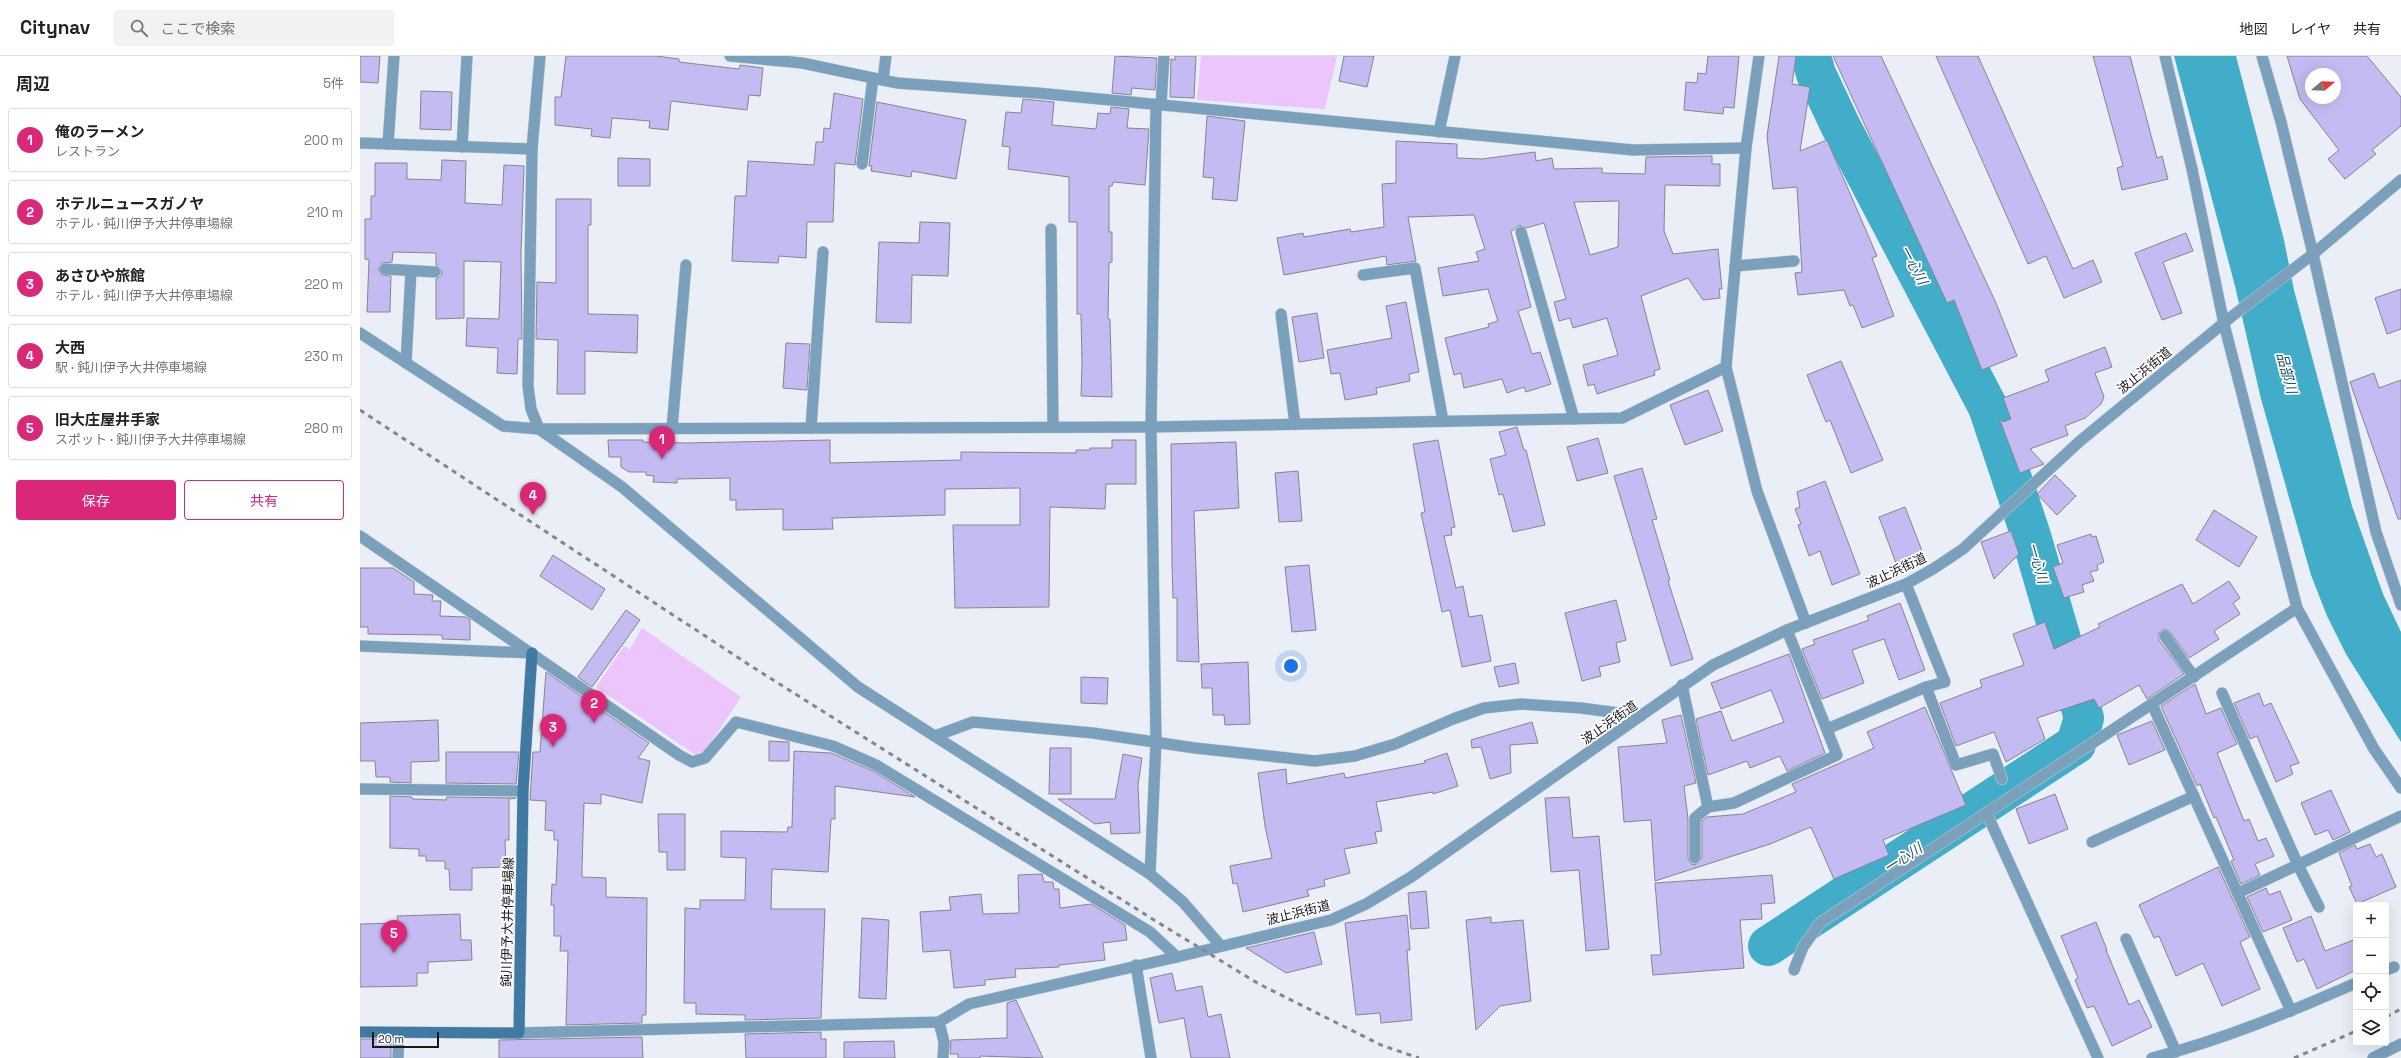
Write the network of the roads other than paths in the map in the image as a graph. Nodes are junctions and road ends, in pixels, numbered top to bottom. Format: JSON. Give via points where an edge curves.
{"nodes":[{"id":1,"x":394,"y":56,"type":"edge"},
{"id":2,"x":467,"y":56,"type":"edge"},
{"id":3,"x":540,"y":56,"type":"edge"},
{"id":4,"x":730,"y":56,"type":"edge"},
{"id":5,"x":886,"y":56,"type":"edge"},
{"id":6,"x":1164,"y":56,"type":"edge"},
{"id":7,"x":1454,"y":56,"type":"edge"},
{"id":8,"x":1759,"y":56,"type":"edge"},
{"id":9,"x":2165,"y":56,"type":"edge"},
{"id":10,"x":2262,"y":56,"type":"edge"},
{"id":11,"x":878,"y":79,"type":"junction"},
{"id":12,"x":1159,"y":105,"type":"junction"},
{"id":13,"x":1439,"y":132,"type":"junction"},
{"id":14,"x":360,"y":143,"type":"edge"},
{"id":15,"x":388,"y":144,"type":"junction"},
{"id":16,"x":462,"y":147,"type":"junction"},
{"id":17,"x":1746,"y":148,"type":"junction"},
{"id":18,"x":532,"y":149,"type":"junction"},
{"id":19,"x":862,"y":164,"type":"dead end"},
{"id":20,"x":2401,"y":180,"type":"edge"},
{"id":21,"x":1051,"y":229,"type":"dead end"},
{"id":22,"x":1521,"y":232,"type":"dead end"},
{"id":23,"x":824,"y":252,"type":"dead end"},
{"id":24,"x":2313,"y":254,"type":"junction"},
{"id":25,"x":1794,"y":261,"type":"dead end"},
{"id":26,"x":686,"y":265,"type":"dead end"},
{"id":27,"x":1735,"y":266,"type":"junction"},
{"id":28,"x":385,"y":269,"type":"dead end"},
{"id":29,"x":412,"y":271,"type":"junction"},
{"id":30,"x":435,"y":272,"type":"dead end"},
{"id":31,"x":1363,"y":275,"type":"dead end"},
{"id":32,"x":1282,"y":314,"type":"dead end"},
{"id":33,"x":2228,"y":321,"type":"junction"},
{"id":34,"x":360,"y":333,"type":"edge"},
{"id":35,"x":406,"y":364,"type":"junction"},
{"id":36,"x":1726,"y":367,"type":"junction"},
{"id":37,"x":1574,"y":419,"type":"junction"},
{"id":38,"x":1443,"y":421,"type":"junction"},
{"id":39,"x":1295,"y":424,"type":"junction"},
{"id":40,"x":1151,"y":426,"type":"junction"},
{"id":41,"x":1053,"y":427,"type":"junction"},
{"id":42,"x":672,"y":428,"type":"junction"},
{"id":43,"x":811,"y":428,"type":"junction"},
{"id":44,"x":539,"y":429,"type":"junction"},
{"id":45,"x":360,"y":536,"type":"edge"},
{"id":46,"x":1906,"y":584,"type":"junction"},
{"id":47,"x":2401,"y":605,"type":"edge"},
{"id":48,"x":2297,"y":608,"type":"junction"},
{"id":49,"x":1806,"y":623,"type":"junction"},
{"id":50,"x":1788,"y":630,"type":"junction"},
{"id":51,"x":2165,"y":636,"type":"dead end"},
{"id":52,"x":360,"y":646,"type":"edge"},
{"id":53,"x":532,"y":653,"type":"junction"},
{"id":54,"x":2194,"y":676,"type":"junction"},
{"id":55,"x":1682,"y":685,"type":"junction"},
{"id":56,"x":1926,"y":687,"type":"junction"},
{"id":57,"x":2222,"y":692,"type":"dead end"},
{"id":58,"x":2152,"y":704,"type":"junction"},
{"id":59,"x":1642,"y":716,"type":"junction"},
{"id":60,"x":1827,"y":729,"type":"junction"},
{"id":61,"x":935,"y":736,"type":"junction"},
{"id":62,"x":1156,"y":742,"type":"junction"},
{"id":63,"x":2002,"y":779,"type":"dead end"},
{"id":64,"x":2401,"y":788,"type":"edge"},
{"id":65,"x":360,"y":789,"type":"edge"},
{"id":66,"x":523,"y":791,"type":"junction"},
{"id":67,"x":2194,"y":796,"type":"junction"},
{"id":68,"x":1708,"y":807,"type":"junction"},
{"id":69,"x":1987,"y":814,"type":"junction"},
{"id":70,"x":2401,"y":816,"type":"edge"},
{"id":71,"x":2092,"y":842,"type":"dead end"},
{"id":72,"x":1695,"y":858,"type":"dead end"},
{"id":73,"x":2298,"y":865,"type":"junction"},
{"id":74,"x":1150,"y":874,"type":"junction"},
{"id":75,"x":2238,"y":893,"type":"junction"},
{"id":76,"x":2319,"y":907,"type":"dead end"},
{"id":77,"x":2126,"y":939,"type":"dead end"},
{"id":78,"x":1220,"y":945,"type":"junction"},
{"id":79,"x":1177,"y":957,"type":"junction"},
{"id":80,"x":1136,"y":965,"type":"junction"},
{"id":81,"x":1794,"y":970,"type":"dead end"},
{"id":82,"x":2353,"y":984,"type":"edge"},
{"id":83,"x":2292,"y":1011,"type":"junction"},
{"id":84,"x":939,"y":1022,"type":"junction"},
{"id":85,"x":360,"y":1032,"type":"edge"},
{"id":86,"x":399,"y":1033,"type":"junction"},
{"id":87,"x":519,"y":1033,"type":"junction"},
{"id":88,"x":2401,"y":1044,"type":"edge"},
{"id":89,"x":2176,"y":1052,"type":"junction"},
{"id":90,"x":398,"y":1058,"type":"edge"},
{"id":91,"x":943,"y":1058,"type":"edge"},
{"id":92,"x":1151,"y":1058,"type":"edge"},
{"id":93,"x":2098,"y":1058,"type":"edge"},
{"id":94,"x":2152,"y":1058,"type":"edge"},
{"id":95,"x":2373,"y":1058,"type":"edge"}],
"edges":[{"from":1,"to":15,"type":"street"},
{"from":2,"to":16,"type":"street"},
{"from":3,"to":18,"type":"street"},
{"from":4,"to":11,"type":"street","via":[[802,63]]},
{"from":5,"to":11,"type":"street"},
{"from":6,"to":12,"type":"street"},
{"from":7,"to":13,"type":"street"},
{"from":8,"to":17,"type":"street"},
{"from":9,"to":33,"type":"street"},
{"from":10,"to":24,"type":"street"},
{"from":11,"to":12,"type":"street"},
{"from":11,"to":19,"type":"street"},
{"from":12,"to":13,"type":"street"},
{"from":12,"to":40,"type":"street"},
{"from":13,"to":17,"type":"street","via":[[1633,150]]},
{"from":14,"to":15,"type":"street"},
{"from":15,"to":16,"type":"street"},
{"from":16,"to":18,"type":"street"},
{"from":17,"to":27,"type":"street"},
{"from":18,"to":44,"type":"street","via":[[528,386],[531,409]]},
{"from":20,"to":24,"type":"street"},
{"from":21,"to":41,"type":"street"},
{"from":22,"to":37,"type":"street"},
{"from":23,"to":43,"type":"street"},
{"from":24,"to":33,"type":"street","name":"波止浜街道"},
{"from":24,"to":47,"type":"street","via":[[2376,532]]},
{"from":25,"to":27,"type":"street"},
{"from":26,"to":42,"type":"street"},
{"from":27,"to":36,"type":"street"},
{"from":28,"to":29,"type":"street"},
{"from":29,"to":30,"type":"street"},
{"from":29,"to":35,"type":"street"},
{"from":31,"to":38,"type":"street","via":[[1415,268]]},
{"from":32,"to":39,"type":"street"},
{"from":33,"to":46,"type":"street","name":"波止浜街道","via":[[2080,441],[1963,549]]},
{"from":33,"to":48,"type":"street"},
{"from":34,"to":35,"type":"street"},
{"from":35,"to":44,"type":"street","via":[[503,426]]},
{"from":36,"to":37,"type":"street","via":[[1622,418]]},
{"from":36,"to":49,"type":"street","via":[[1757,491]]},
{"from":37,"to":38,"type":"street"},
{"from":38,"to":39,"type":"street"},
{"from":39,"to":40,"type":"street"},
{"from":40,"to":41,"type":"street"},
{"from":40,"to":62,"type":"street"},
{"from":41,"to":43,"type":"street"},
{"from":42,"to":43,"type":"street"},
{"from":42,"to":44,"type":"street"},
{"from":44,"to":61,"type":"street","via":[[622,487],[858,687]]},
{"from":45,"to":53,"type":"street"},
{"from":46,"to":49,"type":"street","name":"波止浜街道"},
{"from":46,"to":56,"type":"street","via":[[1945,682]]},
{"from":48,"to":54,"type":"street"},
{"from":48,"to":64,"type":"street","via":[[2374,749]]},
{"from":49,"to":50,"type":"street","name":"波止浜街道"},
{"from":50,"to":55,"type":"street","name":"波止浜街道","via":[[1713,665]]},
{"from":50,"to":60,"type":"street"},
{"from":51,"to":54,"type":"street"},
{"from":52,"to":53,"type":"street"},
{"from":53,"to":66,"type":"main road","name":"鈍川伊予大井停車場線"},
{"from":53,"to":79,"type":"street","via":[[692,762],[705,758],[736,722],[833,746],[876,765],[1150,932]]},
{"from":54,"to":58,"type":"street"},
{"from":55,"to":59,"type":"street","name":"波止浜街道"},
{"from":55,"to":68,"type":"street"},
{"from":56,"to":60,"type":"street"},
{"from":56,"to":63,"type":"street","via":[[1956,765],[1993,754]]},
{"from":57,"to":73,"type":"street"},
{"from":58,"to":67,"type":"street"},
{"from":58,"to":69,"type":"street"},
{"from":59,"to":62,"type":"street","via":[[1529,704],[1484,708],[1395,744],[1355,756],[1314,761]]},
{"from":59,"to":78,"type":"street","name":"波止浜街道","via":[[1411,876],[1366,904],[1331,920]]},
{"from":60,"to":68,"type":"street","via":[[1837,755],[1734,803]]},
{"from":61,"to":62,"type":"street","via":[[973,722],[1093,733]]},
{"from":61,"to":74,"type":"street"},
{"from":62,"to":74,"type":"street"},
{"from":65,"to":66,"type":"street"},
{"from":66,"to":87,"type":"main road","name":"鈍川伊予大井停車場線"},
{"from":67,"to":71,"type":"street"},
{"from":67,"to":75,"type":"street"},
{"from":68,"to":72,"type":"street","via":[[1695,818]]},
{"from":69,"to":81,"type":"street","via":[[1820,923],[1803,946]]},
{"from":69,"to":93,"type":"street"},
{"from":70,"to":73,"type":"street"},
{"from":73,"to":75,"type":"street"},
{"from":73,"to":76,"type":"street"},
{"from":74,"to":78,"type":"street","via":[[1183,902]]},
{"from":75,"to":83,"type":"street"},
{"from":77,"to":89,"type":"street"},
{"from":78,"to":79,"type":"street","name":"波止浜街道"},
{"from":79,"to":80,"type":"street","name":"波止浜街道"},
{"from":80,"to":84,"type":"street","name":"波止浜街道","via":[[969,1004]]},
{"from":80,"to":92,"type":"street"},
{"from":82,"to":83,"type":"street"},
{"from":83,"to":89,"type":"street"},
{"from":84,"to":87,"type":"street"},
{"from":84,"to":91,"type":"street","via":[[944,1042]]},
{"from":85,"to":86,"type":"main road"},
{"from":86,"to":87,"type":"main road"},
{"from":86,"to":90,"type":"street"},
{"from":88,"to":95,"type":"street"},
{"from":89,"to":94,"type":"street"}]}
